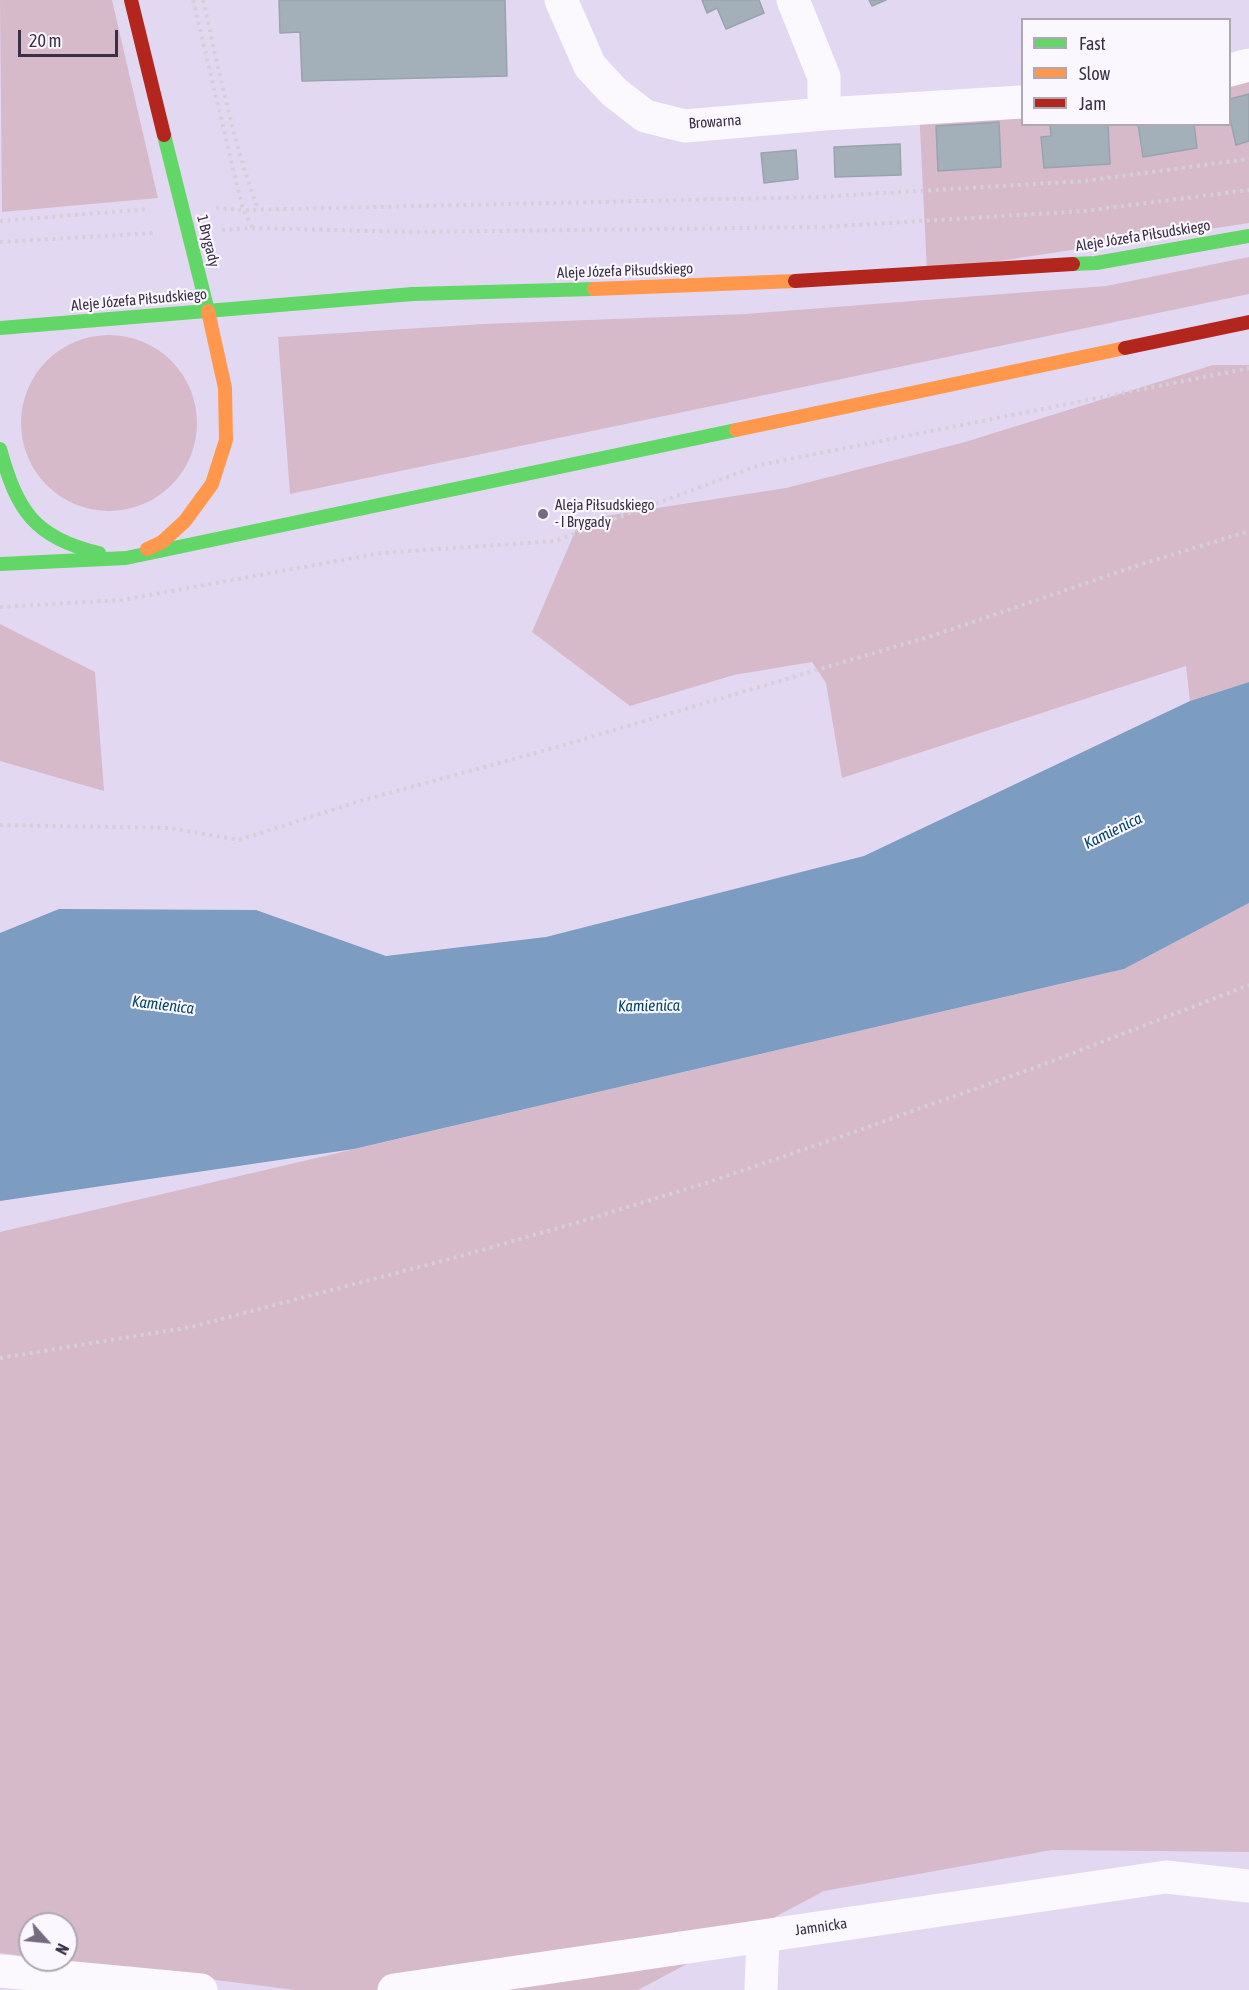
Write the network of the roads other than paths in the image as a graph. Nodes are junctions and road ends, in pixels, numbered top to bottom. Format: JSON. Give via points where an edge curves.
{"nodes":[{"id":1,"x":131,"y":0,"type":"edge"},
{"id":2,"x":561,"y":0,"type":"edge"},
{"id":3,"x":793,"y":0,"type":"edge"},
{"id":4,"x":1249,"y":65,"type":"edge"},
{"id":5,"x":1231,"y":70,"type":"edge"},
{"id":6,"x":1021,"y":102,"type":"edge"},
{"id":7,"x":824,"y":114,"type":"junction"},
{"id":8,"x":1249,"y":236,"type":"edge"},
{"id":9,"x":208,"y":310,"type":"junction"},
{"id":10,"x":1249,"y":322,"type":"edge"},
{"id":11,"x":0,"y":328,"type":"edge"},
{"id":12,"x":0,"y":449,"type":"edge"},
{"id":13,"x":126,"y":558,"type":"junction"},
{"id":14,"x":0,"y":564,"type":"edge"},
{"id":15,"x":1249,"y":1886,"type":"edge"},
{"id":16,"x":763,"y":1936,"type":"junction"},
{"id":17,"x":0,"y":1971,"type":"edge"},
{"id":18,"x":201,"y":1990,"type":"edge"},
{"id":19,"x":394,"y":1990,"type":"edge"},
{"id":20,"x":761,"y":1990,"type":"edge"}],
"edges":[{"from":1,"to":9,"type":"main road","name":"1 Brygady"},
{"from":2,"to":7,"type":"street","name":"Browarna","via":[[590,66],[614,92],[645,116],[685,126]]},
{"from":3,"to":7,"type":"street","via":[[824,77]]},
{"from":4,"to":5,"type":"street"},
{"from":6,"to":7,"type":"street","name":"Browarna"},
{"from":8,"to":9,"type":"main road","name":"Aleje Józefa Piłsudskiego","via":[[1096,263],[743,284],[413,294]]},
{"from":9,"to":11,"type":"main road","name":"Aleje Józefa Piłsudskiego"},
{"from":9,"to":13,"type":"main road","name":"1 Brygady","via":[[225,388],[226,440],[212,484],[185,521],[162,542]]},
{"from":10,"to":13,"type":"main road"},
{"from":12,"to":13,"type":"main road","via":[[8,476],[27,513],[45,532],[83,550]]},
{"from":13,"to":14,"type":"main road"},
{"from":15,"to":16,"type":"street","name":"Jamnicka","via":[[1166,1876]]},
{"from":16,"to":19,"type":"street","name":"Jamnicka"},
{"from":16,"to":20,"type":"street"},
{"from":17,"to":18,"type":"street"}]}
